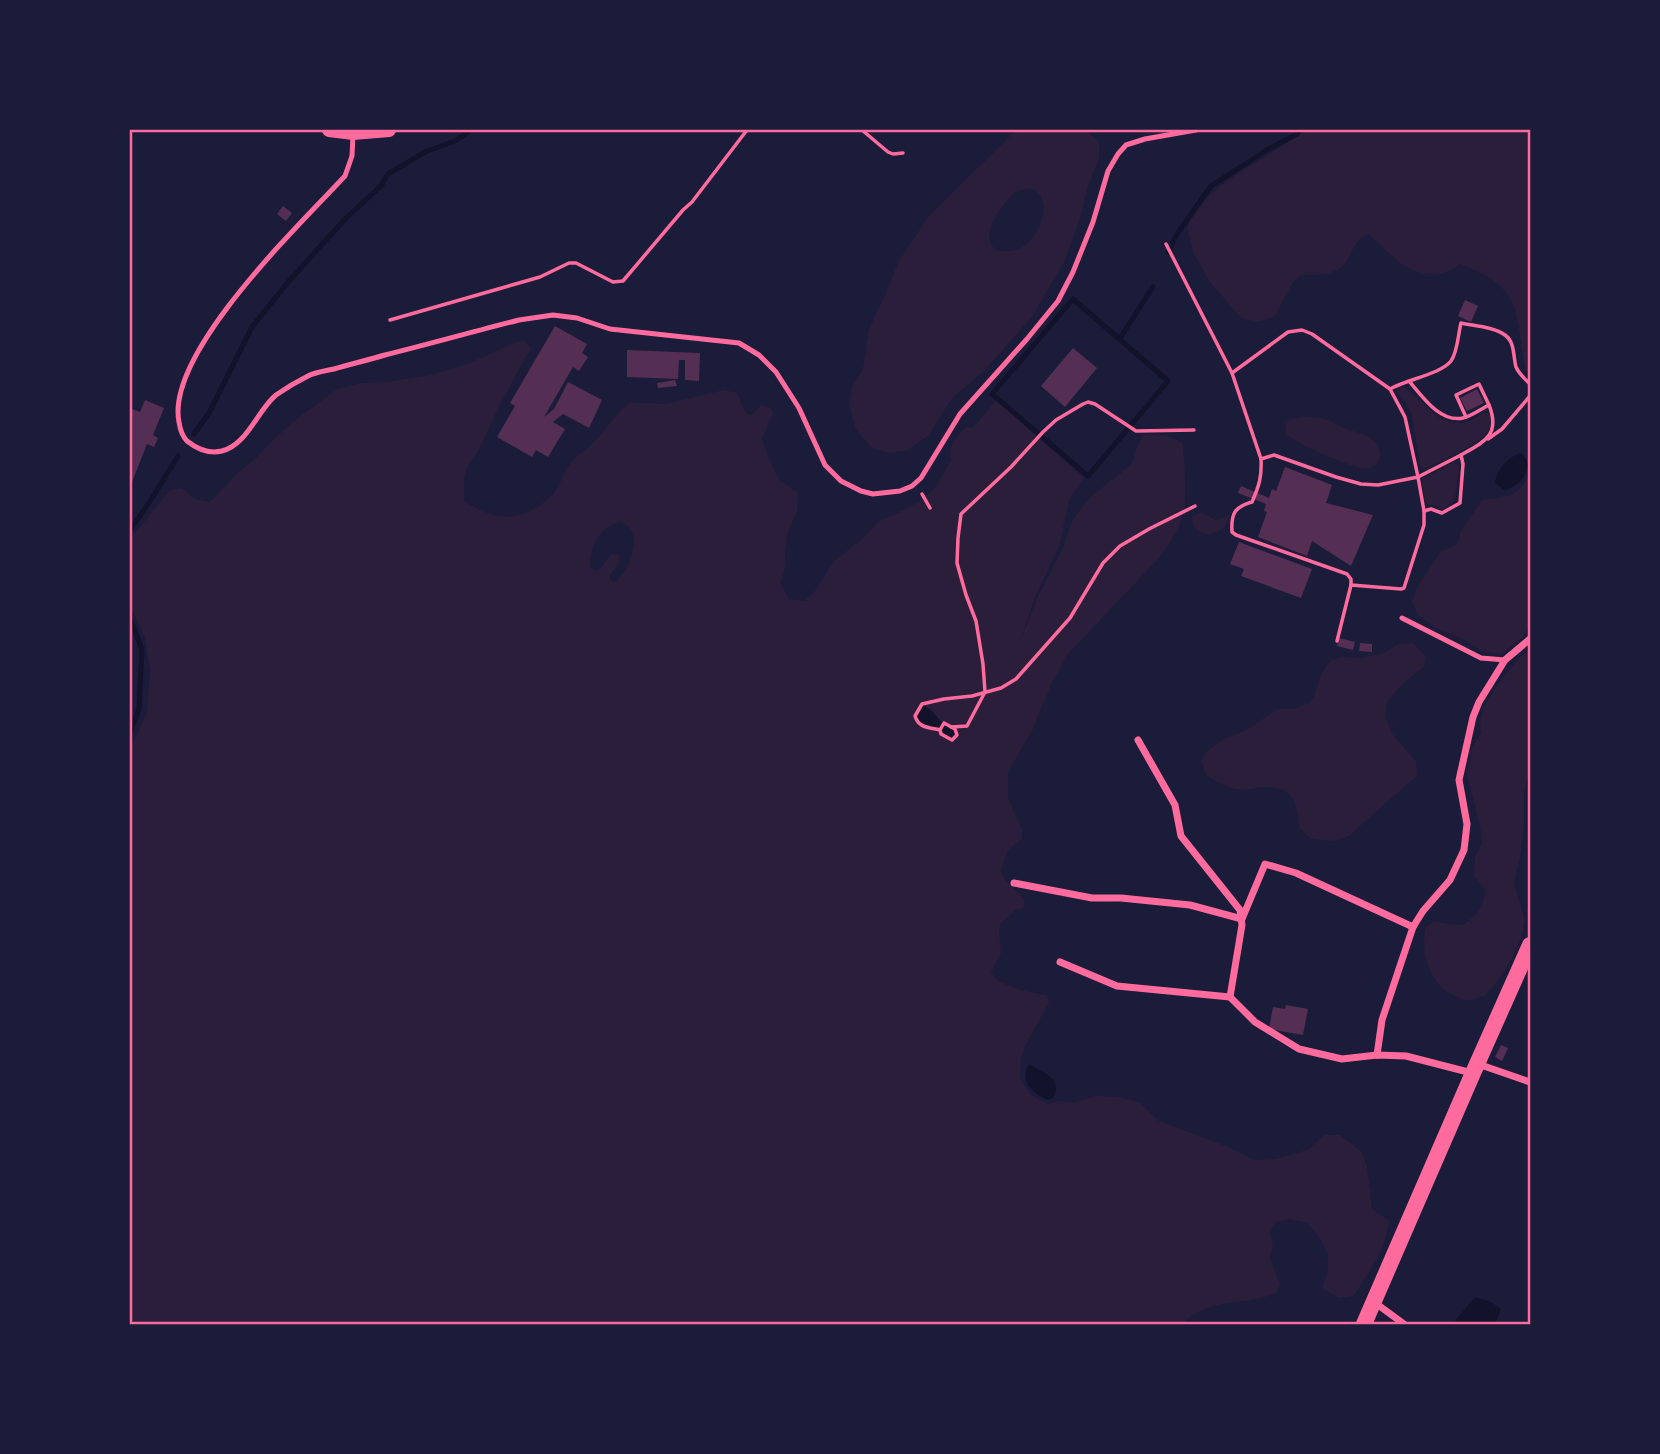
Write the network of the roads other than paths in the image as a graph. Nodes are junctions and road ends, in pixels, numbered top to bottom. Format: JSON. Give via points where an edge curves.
{"nodes":[{"id":1,"x":329,"y":130,"type":"edge"},
{"id":2,"x":389,"y":130,"type":"edge"},
{"id":3,"x":1196,"y":130,"type":"edge"},
{"id":4,"x":353,"y":133,"type":"junction"},
{"id":5,"x":1402,"y":618,"type":"dead end"},
{"id":6,"x":1531,"y":639,"type":"edge"},
{"id":7,"x":1505,"y":660,"type":"junction"},
{"id":8,"x":1138,"y":740,"type":"dead end"},
{"id":9,"x":1014,"y":883,"type":"dead end"},
{"id":10,"x":1242,"y":919,"type":"junction"},
{"id":11,"x":1413,"y":927,"type":"junction"},
{"id":12,"x":1531,"y":944,"type":"edge"},
{"id":13,"x":1060,"y":962,"type":"dead end"},
{"id":14,"x":1230,"y":997,"type":"junction"},
{"id":15,"x":1377,"y":1055,"type":"junction"},
{"id":16,"x":1475,"y":1068,"type":"junction"},
{"id":17,"x":1531,"y":1082,"type":"edge"},
{"id":18,"x":1374,"y":1301,"type":"junction"},
{"id":19,"x":1364,"y":1325,"type":"edge"},
{"id":20,"x":1404,"y":1325,"type":"edge"}],
"edges":[{"from":1,"to":4,"type":"main road"},
{"from":2,"to":4,"type":"main road"},
{"from":3,"to":4,"type":"lane","via":[[1126,145],[1108,171],[1093,222],[1058,300],[960,414],[921,478],[900,491],[873,494],[841,481],[825,465],[799,408],[776,372],[739,342],[610,330],[577,317],[553,315],[311,374],[276,396],[241,441],[223,451],[200,449],[185,439],[178,420],[179,396],[200,347],[253,276],[345,176]]},
{"from":5,"to":7,"type":"lane","via":[[1481,658]]},
{"from":6,"to":7,"type":"street"},
{"from":7,"to":11,"type":"street","via":[[1473,717],[1459,780],[1467,824],[1464,850],[1450,880]]},
{"from":8,"to":10,"type":"street","via":[[1175,805],[1181,836],[1240,910]]},
{"from":9,"to":10,"type":"street","via":[[1093,898],[1190,905]]},
{"from":10,"to":11,"type":"street","via":[[1265,864],[1296,873]]},
{"from":10,"to":14,"type":"street"},
{"from":11,"to":15,"type":"street","via":[[1381,1020]]},
{"from":12,"to":16,"type":"highway"},
{"from":13,"to":14,"type":"street","via":[[1117,986]]},
{"from":14,"to":15,"type":"street","via":[[1255,1022],[1299,1049],[1342,1059]]},
{"from":15,"to":16,"type":"street"},
{"from":16,"to":17,"type":"street"},
{"from":16,"to":18,"type":"highway"},
{"from":18,"to":19,"type":"highway"},
{"from":18,"to":20,"type":"street"}]}
